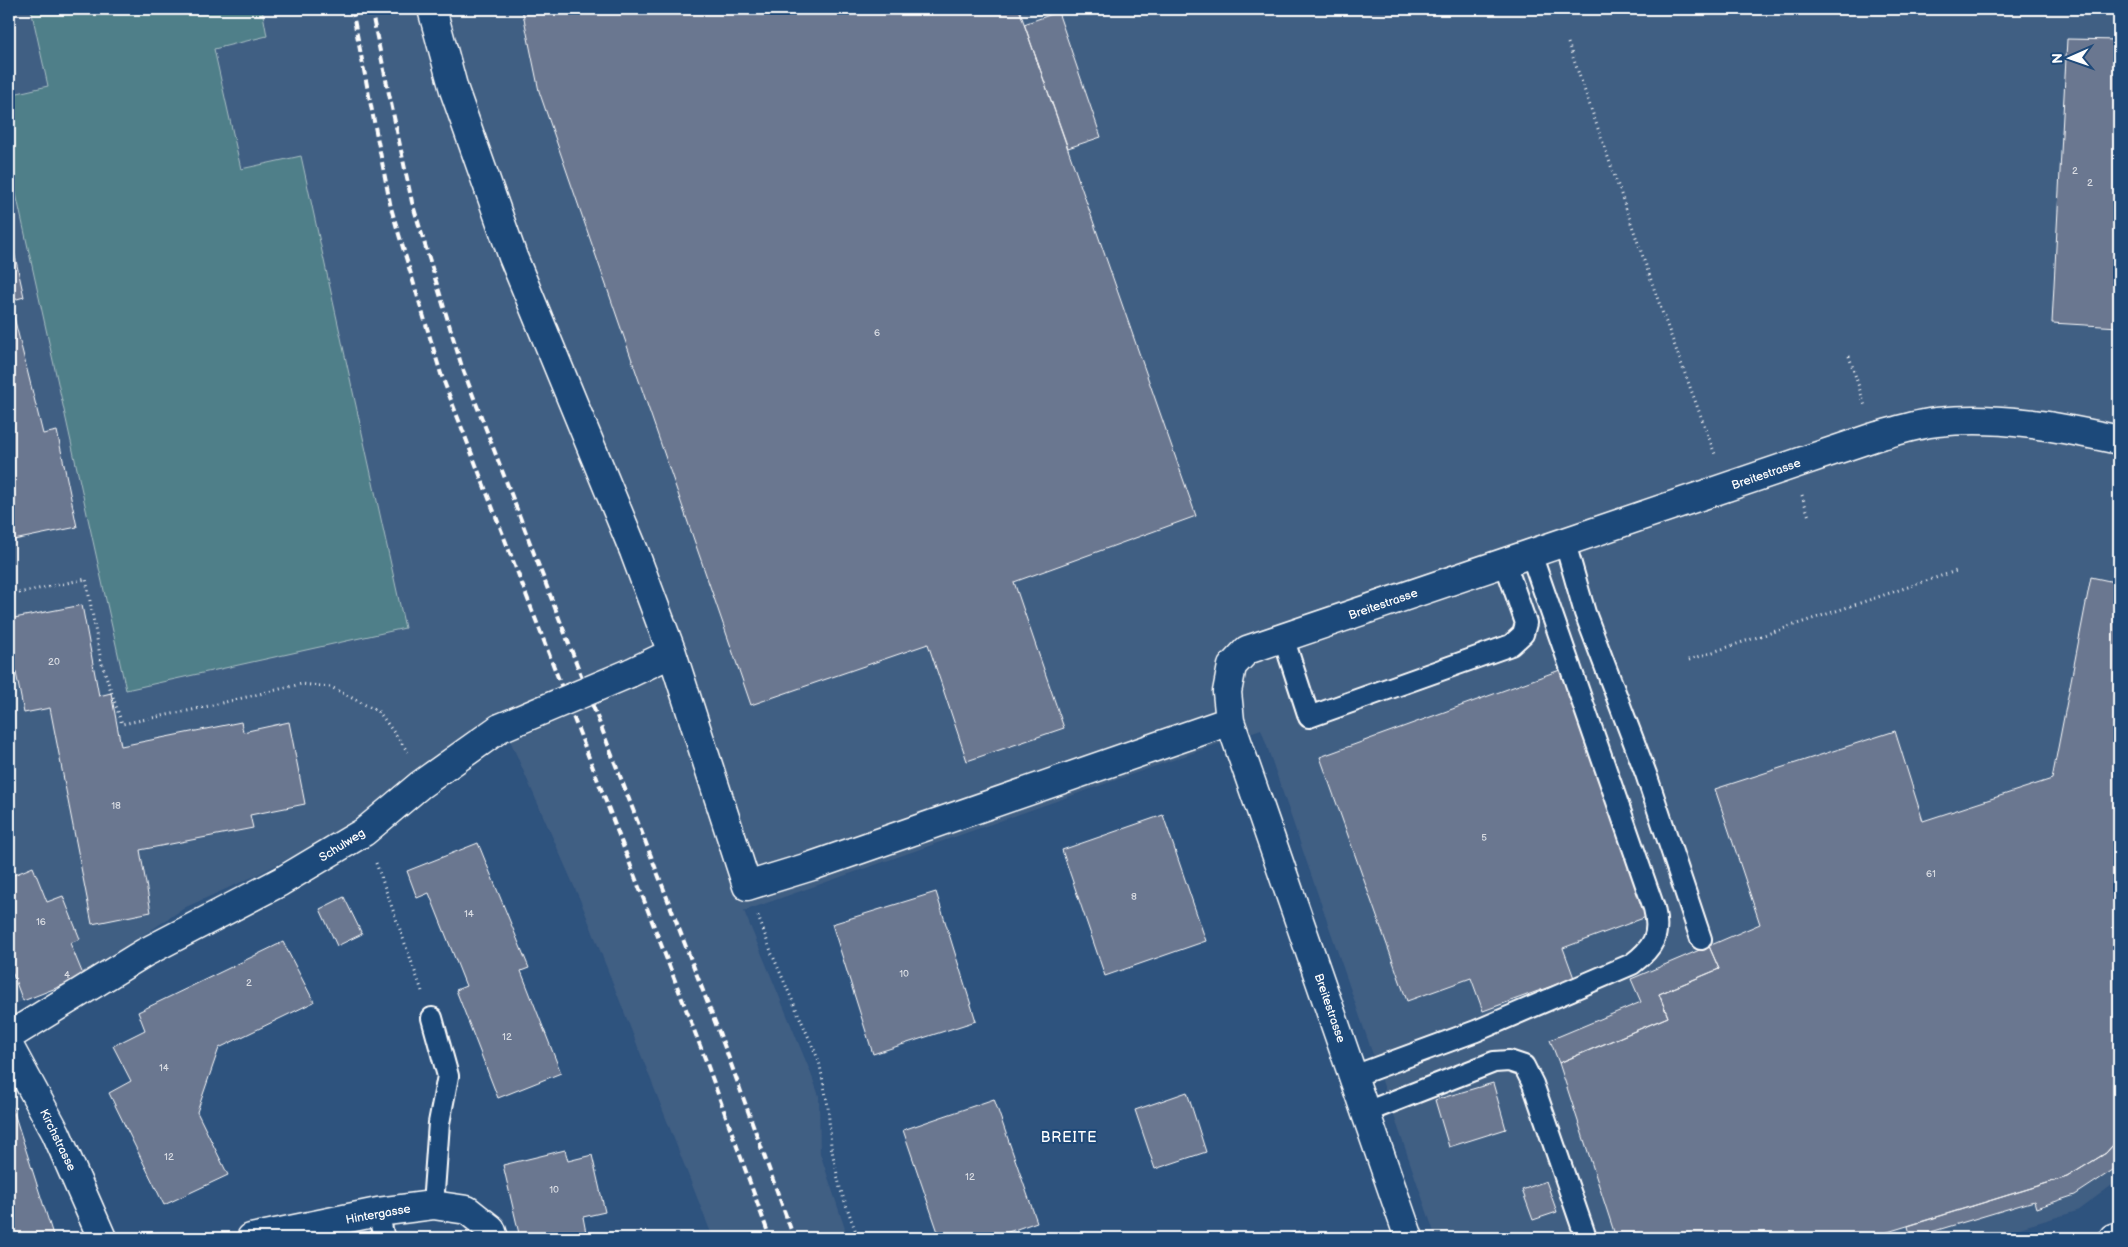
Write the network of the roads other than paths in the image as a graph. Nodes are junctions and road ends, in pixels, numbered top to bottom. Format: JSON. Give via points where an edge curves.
{"nodes":[{"id":1,"x":432,"y":9,"type":"edge"},
{"id":2,"x":2119,"y":440,"type":"edge"},
{"id":3,"x":1565,"y":543,"type":"junction"},
{"id":4,"x":1531,"y":554,"type":"junction"},
{"id":5,"x":1505,"y":563,"type":"junction"},
{"id":6,"x":1283,"y":637,"type":"junction"},
{"id":7,"x":672,"y":653,"type":"junction"},
{"id":8,"x":1230,"y":721,"type":"junction"},
{"id":9,"x":1701,"y":939,"type":"dead end"},
{"id":10,"x":432,"y":1018,"type":"road end"},
{"id":11,"x":9,"y":1036,"type":"edge"},
{"id":12,"x":9,"y":1046,"type":"edge"},
{"id":13,"x":1354,"y":1076,"type":"junction"},
{"id":14,"x":1366,"y":1112,"type":"junction"},
{"id":15,"x":434,"y":1205,"type":"junction"},
{"id":16,"x":378,"y":1212,"type":"junction"},
{"id":17,"x":2119,"y":1236,"type":"edge"},
{"id":18,"x":102,"y":1238,"type":"edge"},
{"id":19,"x":251,"y":1238,"type":"edge"},
{"id":20,"x":384,"y":1238,"type":"edge"},
{"id":21,"x":494,"y":1238,"type":"edge"},
{"id":22,"x":1409,"y":1238,"type":"edge"},
{"id":23,"x":1586,"y":1238,"type":"edge"},
{"id":24,"x":2114,"y":1238,"type":"edge"}],
"edges":[{"from":1,"to":7,"type":"street","via":[[454,90],[512,258],[634,551]]},
{"from":2,"to":3,"type":"street","name":"Breitestrasse","via":[[2001,419],[1936,422],[1874,436]]},
{"from":3,"to":4,"type":"street","name":"Breitestrasse"},
{"from":3,"to":9,"type":"lane","via":[[1584,613],[1646,774]]},
{"from":4,"to":5,"type":"street","name":"Breitestrasse"},
{"from":4,"to":13,"type":"lane","via":[[1654,908],[1658,922],[1656,937],[1648,952],[1632,964],[1476,1031]]},
{"from":5,"to":6,"type":"street","name":"Breitestrasse"},
{"from":5,"to":6,"type":"lane","via":[[1526,623],[1523,634],[1511,645],[1309,717]]},
{"from":6,"to":8,"type":"street","name":"Breitestrasse","via":[[1247,650],[1232,666],[1227,692]]},
{"from":7,"to":8,"type":"street","via":[[747,886]]},
{"from":7,"to":11,"type":"street","name":"Schulweg","bridge":true,"via":[[500,728],[420,785],[364,832],[280,882],[144,953]]},
{"from":8,"to":13,"type":"street","name":"Breitestrasse"},
{"from":10,"to":15,"type":"lane","via":[[448,1076],[439,1123]]},
{"from":12,"to":18,"type":"street","name":"Kirchstrasse","via":[[56,1132]]},
{"from":13,"to":14,"type":"street","name":"Breitestrasse"},
{"from":14,"to":22,"type":"street","name":"Breitestrasse"},
{"from":14,"to":23,"type":"lane","via":[[1494,1062],[1509,1061],[1524,1066]]},
{"from":15,"to":16,"type":"street","name":"Hintergasse"},
{"from":15,"to":21,"type":"street","name":"Hintergasse","via":[[467,1210],[491,1229]]},
{"from":16,"to":19,"type":"street","name":"Hintergasse"},
{"from":16,"to":20,"type":"lane"},
{"from":17,"to":24,"type":"street"}]}
